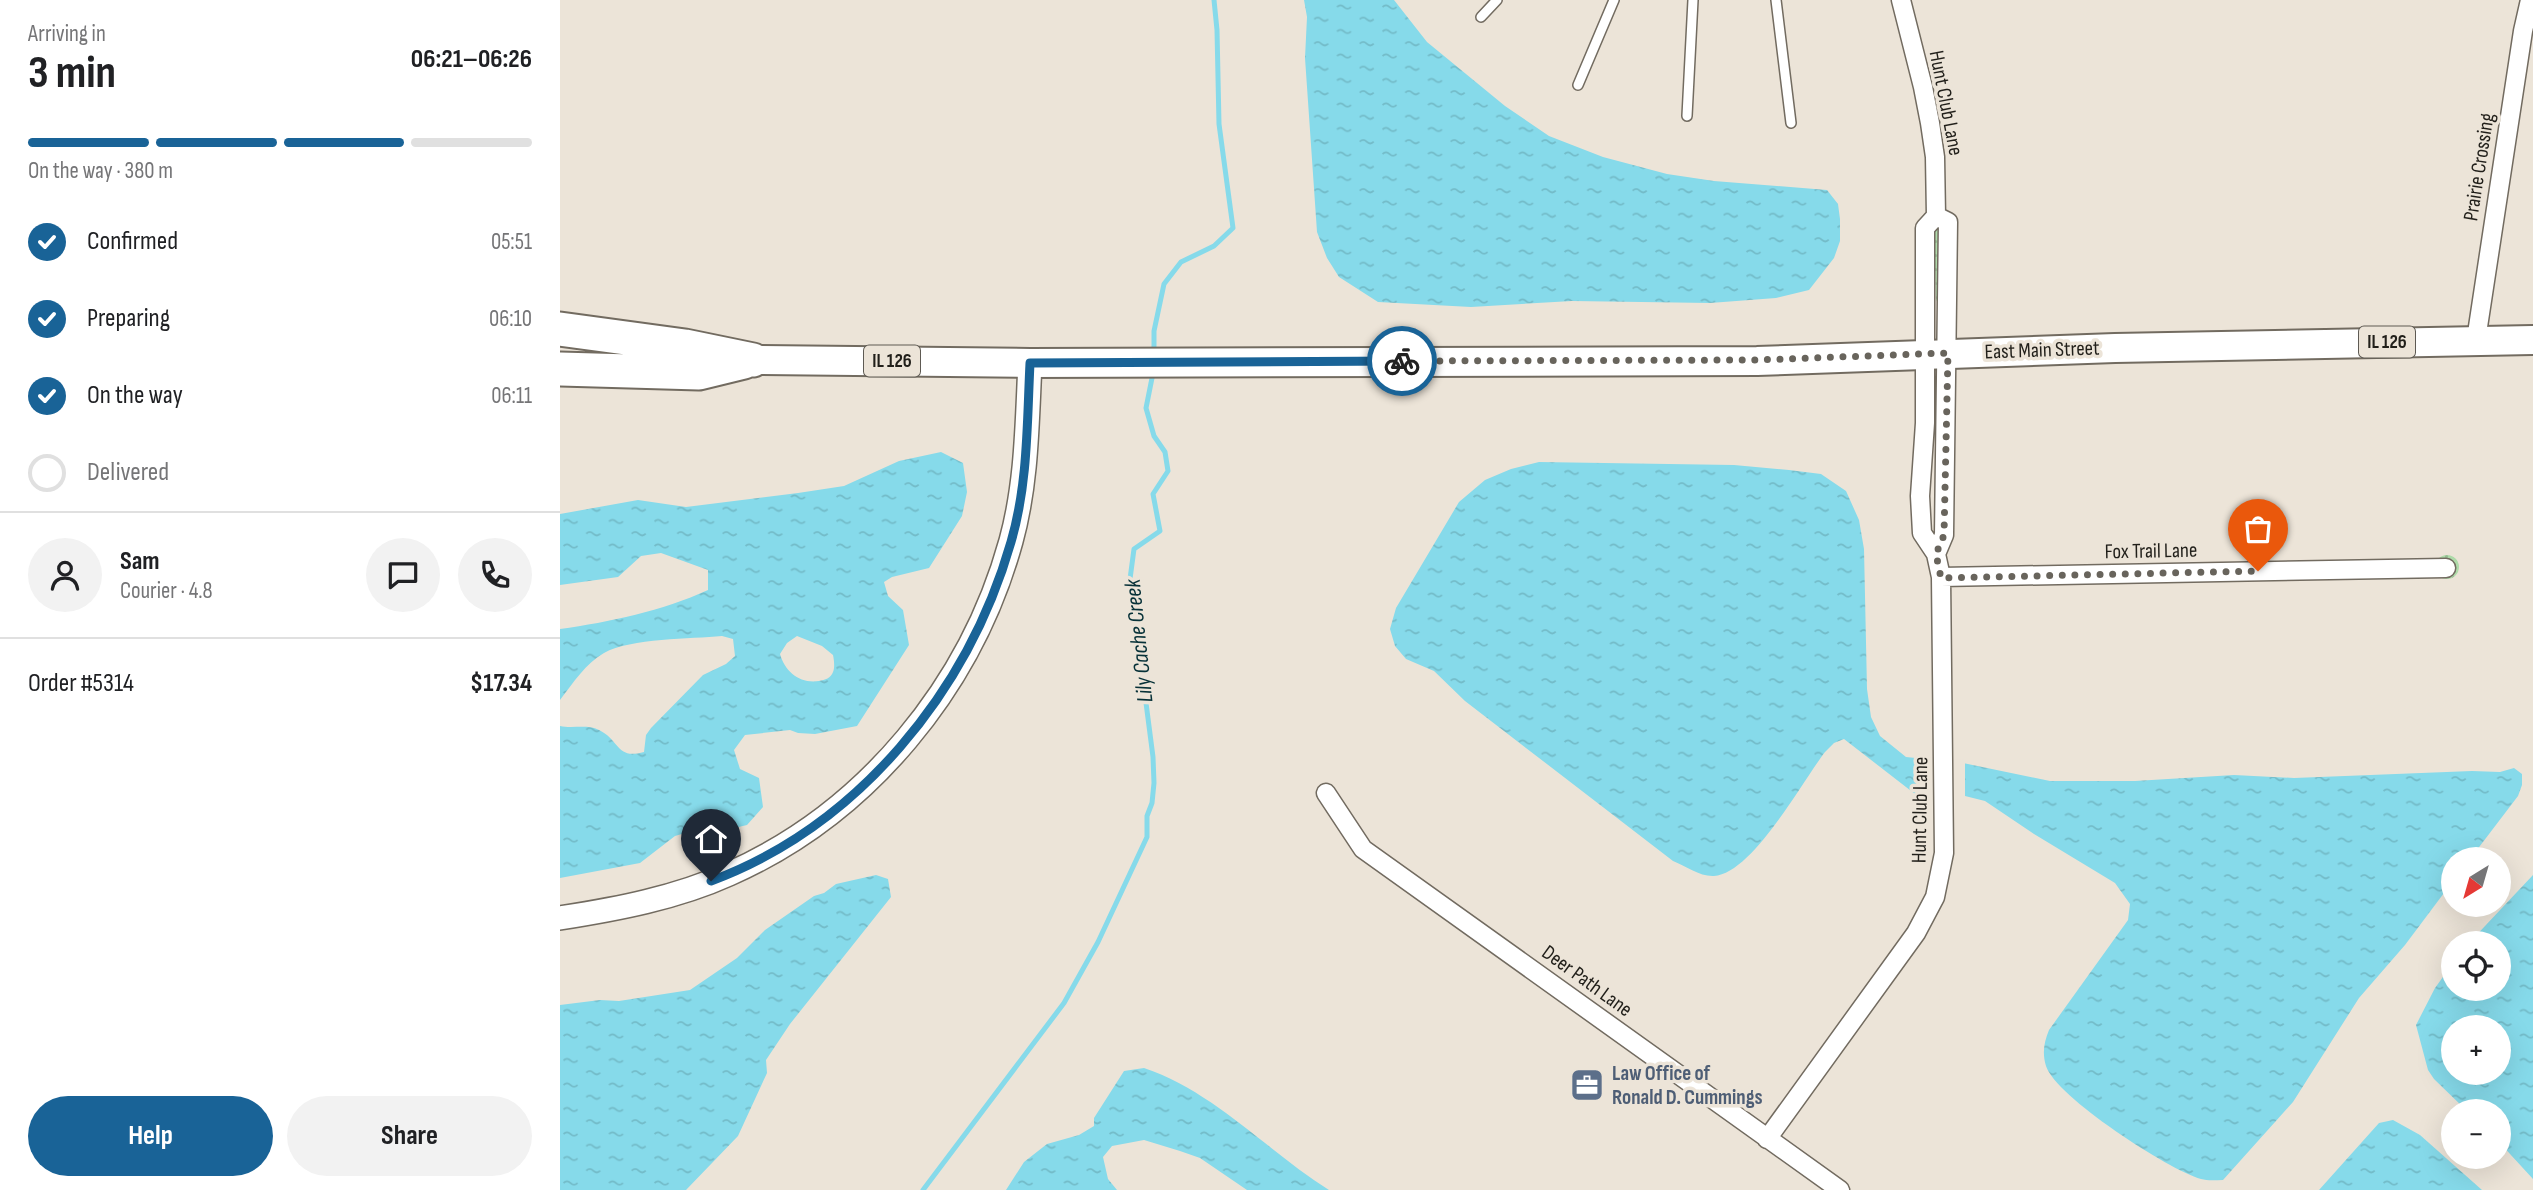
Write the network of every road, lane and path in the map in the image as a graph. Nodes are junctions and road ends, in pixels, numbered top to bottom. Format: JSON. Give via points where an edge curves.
{"nodes":[{"id":1,"x":1497,"y":0,"type":"edge"},
{"id":2,"x":1614,"y":0,"type":"edge"},
{"id":3,"x":1693,"y":0,"type":"edge"},
{"id":4,"x":1776,"y":0,"type":"edge"},
{"id":5,"x":1901,"y":0,"type":"edge"},
{"id":6,"x":2530,"y":0,"type":"edge"},
{"id":7,"x":1481,"y":17,"type":"dead end"},
{"id":8,"x":1578,"y":85,"type":"dead end"},
{"id":9,"x":1687,"y":116,"type":"dead end"},
{"id":10,"x":1791,"y":123,"type":"dead end"},
{"id":11,"x":560,"y":329,"type":"edge"},
{"id":12,"x":2476,"y":340,"type":"junction"},
{"id":13,"x":2533,"y":340,"type":"edge"},
{"id":14,"x":1936,"y":354,"type":"junction"},
{"id":15,"x":753,"y":360,"type":"junction"},
{"id":16,"x":1030,"y":363,"type":"junction"},
{"id":17,"x":560,"y":369,"type":"edge"},
{"id":18,"x":2446,"y":568,"type":"dead end"},
{"id":19,"x":1941,"y":578,"type":"junction"},
{"id":20,"x":1326,"y":793,"type":"dead end"},
{"id":21,"x":560,"y":918,"type":"edge"},
{"id":22,"x":1767,"y":1139,"type":"junction"},
{"id":23,"x":1839,"y":1190,"type":"edge"}],
"edges":[{"from":1,"to":7,"type":"lane"},
{"from":2,"to":8,"type":"lane"},
{"from":3,"to":9,"type":"lane"},
{"from":4,"to":10,"type":"lane"},
{"from":5,"to":14,"type":"street","name":"Hunt Club Lane","via":[[1930,123],[1936,216],[1948,222]]},
{"from":6,"to":12,"type":"street","name":"Prairie Crossing"},
{"from":11,"to":15,"type":"highway"},
{"from":12,"to":13,"type":"main road","name":"East Main Street","number":"IL 126"},
{"from":12,"to":14,"type":"main road","name":"East Main Street","number":"IL 126"},
{"from":14,"to":16,"type":"main road","name":"East Main Street","via":[[1709,361]]},
{"from":14,"to":19,"type":"street","name":"Hunt Club Lane","via":[[1944,535],[1936,554]]},
{"from":15,"to":16,"type":"main road","name":"East Main Street","number":"IL 126"},
{"from":15,"to":17,"type":"highway","via":[[699,373]]},
{"from":16,"to":21,"type":"street","via":[[1027,454],[998,583],[948,685],[881,769],[815,824],[729,874],[666,896]]},
{"from":18,"to":19,"type":"street","name":"Fox Trail Lane"},
{"from":19,"to":22,"type":"street","name":"Hunt Club Lane","via":[[1945,817],[1942,872],[1935,897]]},
{"from":20,"to":22,"type":"street","name":"Deer Path Lane","via":[[1363,849]]},
{"from":22,"to":23,"type":"street","name":"Deer Path Lane"}]}
